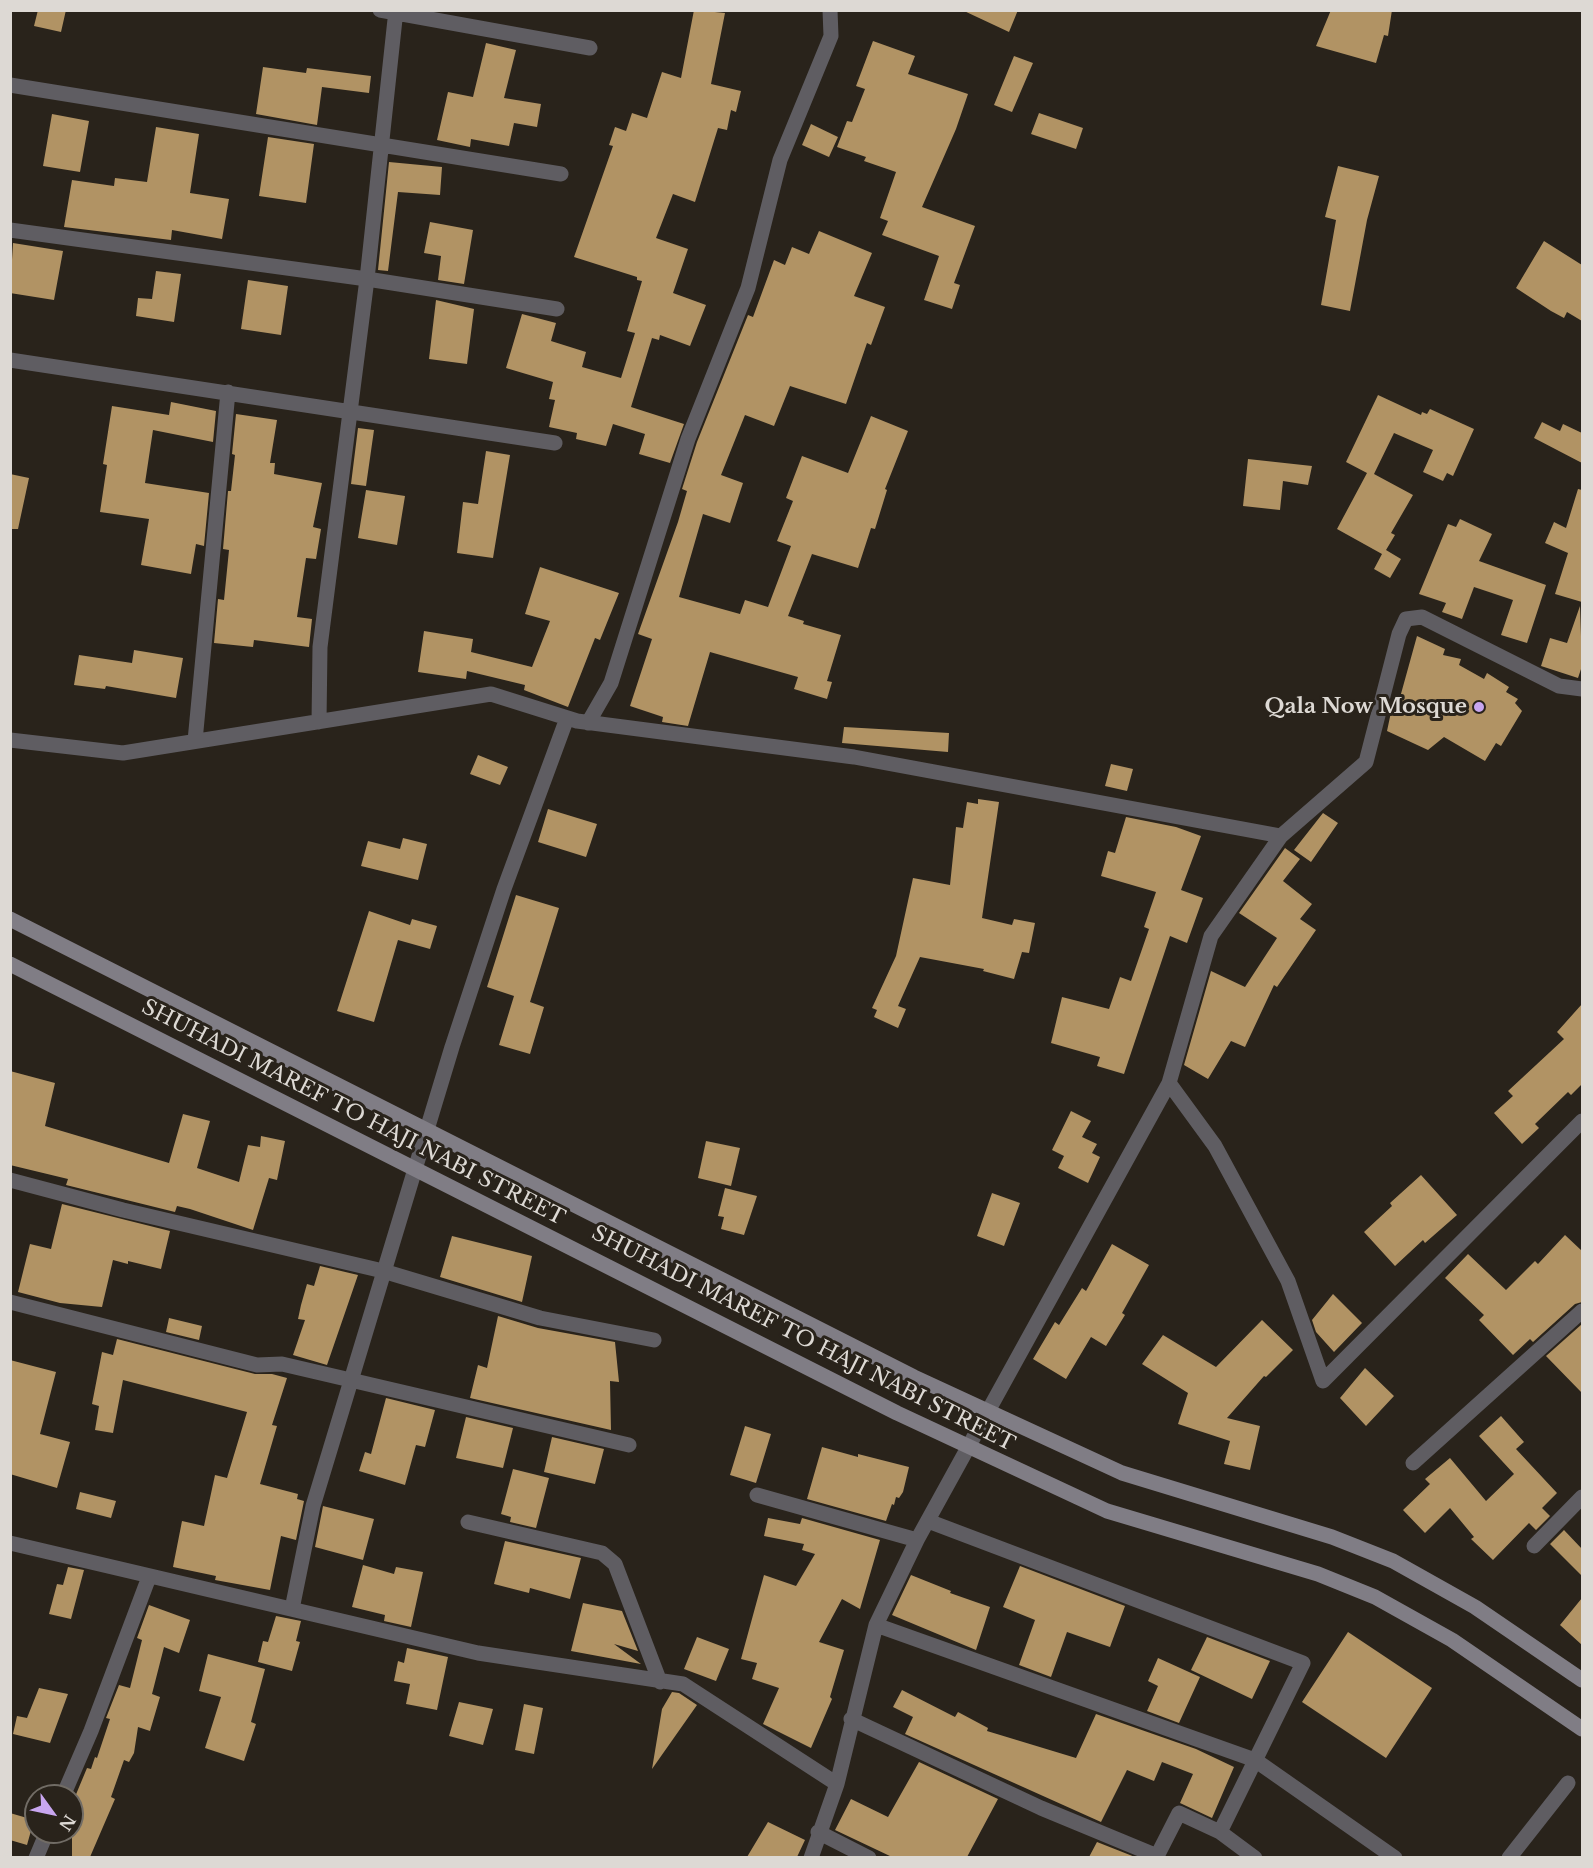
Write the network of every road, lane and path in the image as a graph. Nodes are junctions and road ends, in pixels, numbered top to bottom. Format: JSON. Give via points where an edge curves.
{"nodes":[{"id":1,"x":380,"y":10,"type":"edge"},
{"id":2,"x":830,"y":10,"type":"edge"},
{"id":3,"x":396,"y":12,"type":"edge"},
{"id":4,"x":590,"y":48,"type":"dead end"},
{"id":5,"x":10,"y":85,"type":"edge"},
{"id":6,"x":381,"y":144,"type":"junction"},
{"id":7,"x":561,"y":174,"type":"dead end"},
{"id":8,"x":10,"y":230,"type":"edge"},
{"id":9,"x":366,"y":279,"type":"junction"},
{"id":10,"x":557,"y":309,"type":"dead end"},
{"id":11,"x":10,"y":360,"type":"edge"},
{"id":12,"x":228,"y":392,"type":"junction"},
{"id":13,"x":350,"y":410,"type":"junction"},
{"id":14,"x":555,"y":443,"type":"dead end"},
{"id":15,"x":1582,"y":689,"type":"edge"},
{"id":16,"x":567,"y":718,"type":"junction"},
{"id":17,"x":319,"y":722,"type":"junction"},
{"id":18,"x":588,"y":723,"type":"junction"},
{"id":19,"x":10,"y":740,"type":"edge"},
{"id":20,"x":195,"y":741,"type":"junction"},
{"id":21,"x":1281,"y":836,"type":"junction"},
{"id":22,"x":10,"y":919,"type":"edge"},
{"id":23,"x":10,"y":964,"type":"edge"},
{"id":24,"x":1169,"y":1083,"type":"junction"},
{"id":25,"x":1582,"y":1121,"type":"edge"},
{"id":26,"x":429,"y":1129,"type":"junction"},
{"id":27,"x":417,"y":1168,"type":"junction"},
{"id":28,"x":10,"y":1180,"type":"edge"},
{"id":29,"x":383,"y":1271,"type":"junction"},
{"id":30,"x":10,"y":1302,"type":"edge"},
{"id":31,"x":1582,"y":1311,"type":"edge"},
{"id":32,"x":654,"y":1340,"type":"dead end"},
{"id":33,"x":351,"y":1380,"type":"junction"},
{"id":34,"x":990,"y":1412,"type":"junction"},
{"id":35,"x":629,"y":1445,"type":"dead end"},
{"id":36,"x":970,"y":1447,"type":"junction"},
{"id":37,"x":1413,"y":1463,"type":"dead end"},
{"id":38,"x":757,"y":1495,"type":"dead end"},
{"id":39,"x":1582,"y":1497,"type":"edge"},
{"id":40,"x":928,"y":1521,"type":"junction"},
{"id":41,"x":468,"y":1522,"type":"dead end"},
{"id":42,"x":917,"y":1540,"type":"junction"},
{"id":43,"x":10,"y":1543,"type":"edge"},
{"id":44,"x":1534,"y":1546,"type":"dead end"},
{"id":45,"x":149,"y":1577,"type":"junction"},
{"id":46,"x":292,"y":1609,"type":"junction"},
{"id":47,"x":876,"y":1624,"type":"junction"},
{"id":48,"x":1582,"y":1680,"type":"edge"},
{"id":49,"x":660,"y":1682,"type":"junction"},
{"id":50,"x":851,"y":1719,"type":"junction"},
{"id":51,"x":1582,"y":1729,"type":"edge"},
{"id":52,"x":1255,"y":1760,"type":"junction"},
{"id":53,"x":1568,"y":1783,"type":"dead end"},
{"id":54,"x":68,"y":1784,"type":"edge"},
{"id":55,"x":837,"y":1784,"type":"junction"},
{"id":56,"x":819,"y":1832,"type":"junction"},
{"id":57,"x":1220,"y":1832,"type":"junction"},
{"id":58,"x":811,"y":1857,"type":"edge"},
{"id":59,"x":869,"y":1857,"type":"edge"},
{"id":60,"x":1157,"y":1857,"type":"edge"},
{"id":61,"x":1255,"y":1857,"type":"edge"},
{"id":62,"x":1395,"y":1857,"type":"edge"},
{"id":63,"x":1509,"y":1857,"type":"edge"}],
"edges":[{"from":1,"to":3,"type":"street"},
{"from":2,"to":18,"type":"street","via":[[831,36],[780,160],[748,288],[688,439],[611,682]]},
{"from":3,"to":4,"type":"street"},
{"from":3,"to":6,"type":"street"},
{"from":5,"to":6,"type":"street"},
{"from":6,"to":7,"type":"street"},
{"from":6,"to":9,"type":"street"},
{"from":8,"to":9,"type":"street"},
{"from":9,"to":10,"type":"street"},
{"from":9,"to":13,"type":"street"},
{"from":11,"to":12,"type":"street"},
{"from":12,"to":13,"type":"street"},
{"from":12,"to":20,"type":"street"},
{"from":13,"to":14,"type":"street"},
{"from":13,"to":17,"type":"street","via":[[320,647]]},
{"from":15,"to":21,"type":"street","via":[[1559,686],[1422,617],[1406,619],[1366,762]]},
{"from":16,"to":17,"type":"street","via":[[491,694]]},
{"from":16,"to":18,"type":"street"},
{"from":16,"to":26,"type":"street","via":[[504,889]]},
{"from":17,"to":20,"type":"street"},
{"from":18,"to":21,"type":"street","via":[[854,757]]},
{"from":19,"to":20,"type":"street","via":[[123,753]]},
{"from":21,"to":24,"type":"street","via":[[1211,936]]},
{"from":22,"to":26,"type":"main road"},
{"from":23,"to":27,"type":"main road","name":"SHUHADI MAREF TO HAJI NABI STREET"},
{"from":24,"to":25,"type":"street","via":[[1215,1146],[1288,1281],[1323,1381]]},
{"from":24,"to":34,"type":"street"},
{"from":26,"to":27,"type":"street"},
{"from":26,"to":34,"type":"main road"},
{"from":27,"to":29,"type":"street"},
{"from":27,"to":36,"type":"main road","name":"SHUHADI MAREF TO HAJI NABI STREET"},
{"from":28,"to":29,"type":"street"},
{"from":29,"to":32,"type":"street","via":[[540,1317]]},
{"from":29,"to":33,"type":"street"},
{"from":30,"to":33,"type":"street","via":[[257,1365],[282,1364]]},
{"from":31,"to":37,"type":"street"},
{"from":33,"to":35,"type":"street"},
{"from":33,"to":46,"type":"street","via":[[313,1506]]},
{"from":34,"to":36,"type":"street"},
{"from":34,"to":48,"type":"main road","via":[[1122,1473],[1332,1537],[1393,1561],[1475,1607]]},
{"from":36,"to":40,"type":"street"},
{"from":36,"to":51,"type":"main road","name":"SHUHADI MAREF TO HAJI NABI STREET","via":[[1107,1511],[1318,1574],[1375,1597],[1452,1640]]},
{"from":38,"to":42,"type":"street"},
{"from":39,"to":44,"type":"street"},
{"from":40,"to":42,"type":"street"},
{"from":40,"to":52,"type":"street","via":[[1303,1663]]},
{"from":41,"to":49,"type":"street","via":[[609,1557]]},
{"from":42,"to":47,"type":"street"},
{"from":43,"to":45,"type":"street"},
{"from":45,"to":46,"type":"street"},
{"from":45,"to":54,"type":"street"},
{"from":46,"to":49,"type":"street","via":[[478,1653]]},
{"from":47,"to":50,"type":"street"},
{"from":47,"to":52,"type":"street"},
{"from":49,"to":55,"type":"street","via":[[683,1684]]},
{"from":50,"to":55,"type":"street"},
{"from":50,"to":60,"type":"street","via":[[1041,1808]]},
{"from":52,"to":57,"type":"street"},
{"from":52,"to":62,"type":"street"},
{"from":53,"to":63,"type":"street"},
{"from":55,"to":56,"type":"street"},
{"from":56,"to":58,"type":"street"},
{"from":56,"to":59,"type":"street"},
{"from":57,"to":60,"type":"street","via":[[1179,1813]]},
{"from":57,"to":61,"type":"street"}]}
